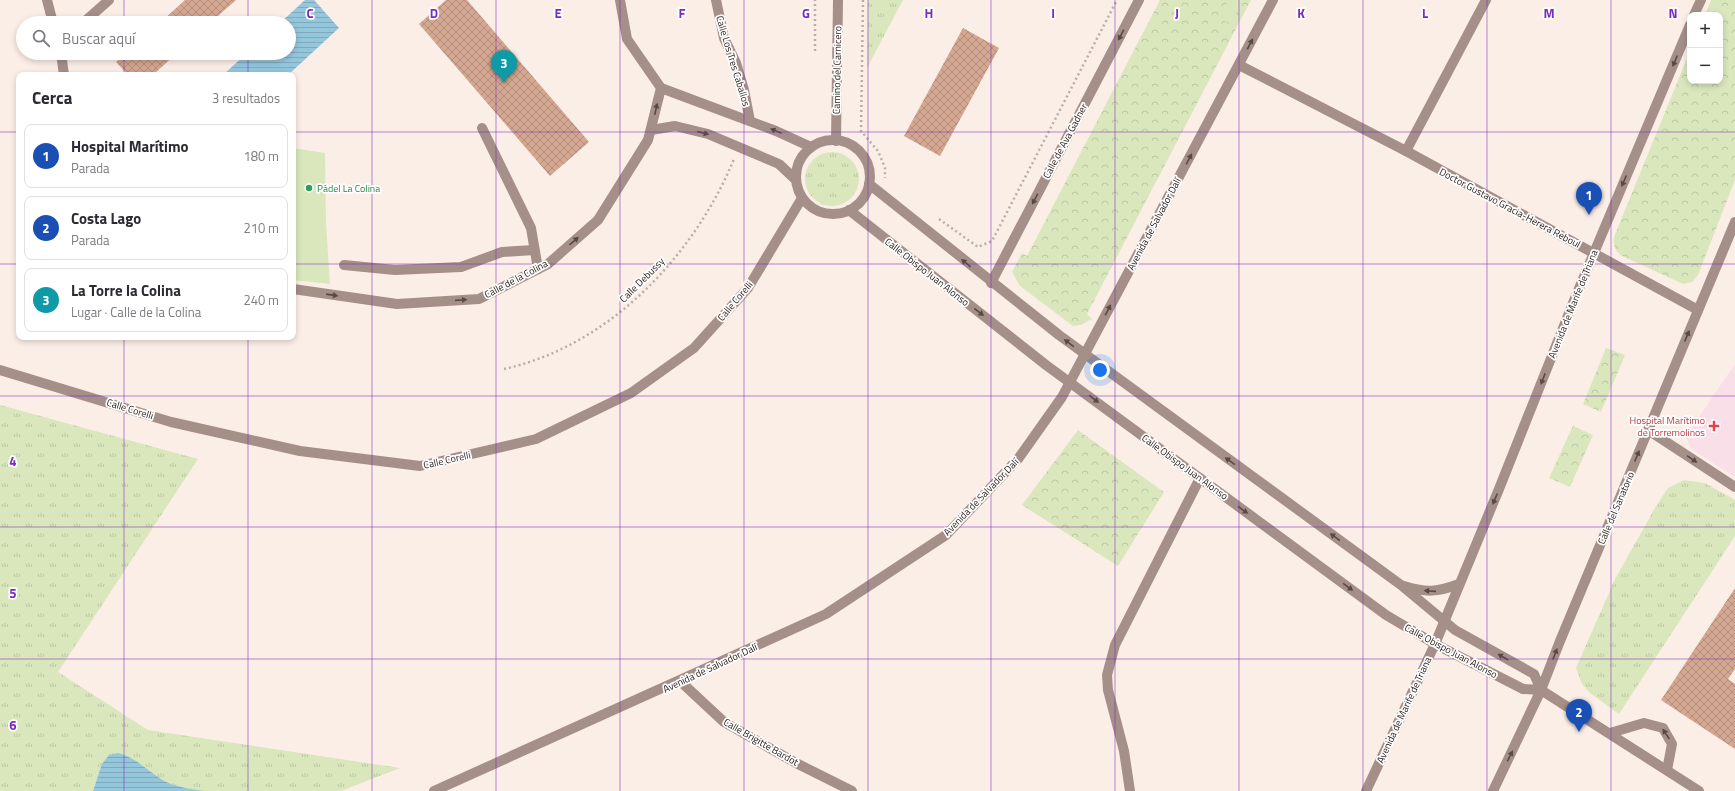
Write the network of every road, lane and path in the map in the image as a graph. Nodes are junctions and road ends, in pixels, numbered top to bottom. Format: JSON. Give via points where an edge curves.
{"nodes":[{"id":1,"x":47,"y":0,"type":"edge"},
{"id":2,"x":109,"y":0,"type":"edge"},
{"id":3,"x":620,"y":0,"type":"edge"},
{"id":4,"x":716,"y":0,"type":"edge"},
{"id":5,"x":815,"y":0,"type":"edge"},
{"id":6,"x":838,"y":0,"type":"edge"},
{"id":7,"x":863,"y":0,"type":"edge"},
{"id":8,"x":1117,"y":0,"type":"edge"},
{"id":9,"x":1139,"y":0,"type":"edge"},
{"id":10,"x":1273,"y":0,"type":"edge"},
{"id":11,"x":1486,"y":0,"type":"edge"},
{"id":12,"x":1700,"y":0,"type":"edge"},
{"id":13,"x":1695,"y":12,"type":"edge"},
{"id":14,"x":51,"y":16,"type":"edge"},
{"id":15,"x":92,"y":16,"type":"edge"},
{"id":16,"x":1687,"y":32,"type":"edge"},
{"id":17,"x":815,"y":51,"type":"dead end"},
{"id":18,"x":61,"y":60,"type":"edge"},
{"id":19,"x":1240,"y":65,"type":"junction"},
{"id":20,"x":63,"y":72,"type":"edge"},
{"id":21,"x":660,"y":88,"type":"junction"},
{"id":22,"x":750,"y":121,"type":"junction"},
{"id":23,"x":482,"y":128,"type":"dead end"},
{"id":24,"x":651,"y":130,"type":"junction"},
{"id":25,"x":836,"y":141,"type":"junction"},
{"id":26,"x":740,"y":146,"type":"junction"},
{"id":27,"x":811,"y":147,"type":"junction"},
{"id":28,"x":1406,"y":151,"type":"junction"},
{"id":29,"x":796,"y":180,"type":"junction"},
{"id":30,"x":885,"y":181,"type":"dead end"},
{"id":31,"x":869,"y":184,"type":"junction"},
{"id":32,"x":802,"y":198,"type":"junction"},
{"id":33,"x":849,"y":210,"type":"junction"},
{"id":34,"x":935,"y":216,"type":"dead end"},
{"id":35,"x":1735,"y":222,"type":"edge"},
{"id":36,"x":1731,"y":241,"type":"edge"},
{"id":37,"x":534,"y":250,"type":"junction"},
{"id":38,"x":1593,"y":253,"type":"junction"},
{"id":39,"x":344,"y":265,"type":"dead end"},
{"id":40,"x":538,"y":269,"type":"junction"},
{"id":41,"x":991,"y":283,"type":"junction"},
{"id":42,"x":296,"y":289,"type":"edge"},
{"id":43,"x":1698,"y":310,"type":"junction"},
{"id":44,"x":1085,"y":355,"type":"junction"},
{"id":45,"x":504,"y":369,"type":"dead end"},
{"id":46,"x":0,"y":370,"type":"edge"},
{"id":47,"x":1070,"y":382,"type":"junction"},
{"id":48,"x":1648,"y":430,"type":"junction"},
{"id":49,"x":1200,"y":478,"type":"junction"},
{"id":50,"x":1735,"y":488,"type":"edge"},
{"id":51,"x":1459,"y":584,"type":"junction"},
{"id":52,"x":1401,"y":585,"type":"junction"},
{"id":53,"x":1443,"y":621,"type":"junction"},
{"id":54,"x":1434,"y":644,"type":"junction"},
{"id":55,"x":680,"y":681,"type":"junction"},
{"id":56,"x":1541,"y":690,"type":"junction"},
{"id":57,"x":1610,"y":733,"type":"junction"},
{"id":58,"x":1668,"y":770,"type":"junction"},
{"id":59,"x":434,"y":791,"type":"edge"},
{"id":60,"x":852,"y":791,"type":"edge"},
{"id":61,"x":1130,"y":791,"type":"edge"},
{"id":62,"x":1366,"y":791,"type":"edge"},
{"id":63,"x":1492,"y":791,"type":"edge"},
{"id":64,"x":1699,"y":791,"type":"edge"}],
"edges":[{"from":1,"to":14,"type":"street"},
{"from":2,"to":15,"type":"street"},
{"from":3,"to":21,"type":"street","via":[[627,39]]},
{"from":4,"to":22,"type":"street","name":"Calle Los Tres Caballos","via":[[724,38],[736,63],[744,90]]},
{"from":5,"to":17,"type":"path"},
{"from":6,"to":25,"type":"street","name":"Camino del Carnicero"},
{"from":7,"to":30,"type":"path","via":[[861,131],[878,151],[885,168]]},
{"from":8,"to":34,"type":"path","via":[[992,241],[978,247]]},
{"from":9,"to":41,"type":"street","name":"Calle de Ava Gadner","one_way":true},
{"from":19,"to":10,"type":"street","name":"Avenida de Salvador Dalí","one_way":true},
{"from":11,"to":28,"type":"street"},
{"from":12,"to":13,"type":"street"},
{"from":16,"to":38,"type":"street","name":"Avenida de Marife de Triana","one_way":true},
{"from":18,"to":20,"type":"street"},
{"from":19,"to":28,"type":"street","name":"Doctor Gustavo Gracia-Herera Reboul"},
{"from":44,"to":19,"type":"street","name":"Avenida de Salvador Dalí","one_way":true},
{"from":21,"to":22,"type":"street"},
{"from":24,"to":21,"type":"street","name":"Calle de la Colina","one_way":true},
{"from":27,"to":22,"type":"street","one_way":true},
{"from":23,"to":37,"type":"street","via":[[531,228]]},
{"from":24,"to":26,"type":"street","one_way":true,"via":[[675,126],[708,134]]},
{"from":40,"to":24,"type":"street","name":"Calle de la Colina","one_way":true,"via":[[548,264],[598,220],[648,140]]},
{"from":25,"to":27,"type":"street","via":[[819,143]]},
{"from":25,"to":31,"type":"street","via":[[848,144],[862,156],[869,172]]},
{"from":26,"to":29,"type":"street","via":[[779,164]]},
{"from":26,"to":45,"type":"path","name":"Calle Debussy","via":[[710,210],[686,244],[635,301],[598,329],[556,352]]},
{"from":27,"to":29,"type":"street","via":[[797,168]]},
{"from":28,"to":38,"type":"street","name":"Doctor Gustavo Gracia-Herera Reboul"},
{"from":29,"to":32,"type":"street"},
{"from":31,"to":33,"type":"street","via":[[865,195]]},
{"from":41,"to":31,"type":"street","name":"Calle Obispo Juan Alonso","one_way":true},
{"from":32,"to":33,"type":"street","via":[[819,212],[840,214]]},
{"from":32,"to":46,"type":"street","name":"Calle Corelli","via":[[748,288],[694,348],[631,393],[536,439],[420,466],[300,451],[171,422]]},
{"from":33,"to":47,"type":"street","name":"Calle Obispo Juan Alonso","one_way":true},
{"from":35,"to":36,"type":"street","name":"Calle del Sanatorio"},
{"from":36,"to":43,"type":"street","name":"Calle del Sanatorio"},
{"from":37,"to":39,"type":"street","via":[[502,252],[461,267],[395,270]]},
{"from":37,"to":40,"type":"street"},
{"from":38,"to":43,"type":"street","name":"Doctor Gustavo Gracia-Herera Reboul"},
{"from":38,"to":51,"type":"street","name":"Avenida de Marife de Triana","one_way":true},
{"from":42,"to":40,"type":"street","name":"Calle de la Colina","one_way":true,"via":[[397,304],[478,299]]},
{"from":44,"to":41,"type":"street","name":"Calle Obispo Juan Alonso","one_way":true},
{"from":48,"to":43,"type":"street","name":"Calle del Sanatorio","one_way":true},
{"from":44,"to":47,"type":"street","name":"Avenida de Salvador Dalí"},
{"from":52,"to":44,"type":"street","name":"Calle Obispo Juan Alonso","one_way":true},
{"from":47,"to":49,"type":"street","name":"Calle Obispo Juan Alonso","one_way":true},
{"from":47,"to":55,"type":"street","name":"Avenida de Salvador Dalí","via":[[1018,459],[946,535],[826,614]]},
{"from":48,"to":50,"type":"street","one_way":true},
{"from":56,"to":48,"type":"street","name":"Calle del Sanatorio","one_way":true},
{"from":49,"to":54,"type":"street","name":"Calle Obispo Juan Alonso","one_way":true,"via":[[1386,615]]},
{"from":49,"to":61,"type":"street","via":[[1115,645],[1107,675]]},
{"from":51,"to":52,"type":"street","one_way":true,"via":[[1438,591],[1416,590]]},
{"from":51,"to":53,"type":"street","name":"Avenida de Marife de Triana"},
{"from":52,"to":53,"type":"street","name":"Calle Obispo Juan Alonso"},
{"from":53,"to":54,"type":"street","name":"Avenida de Marife de Triana"},
{"from":56,"to":53,"type":"street","name":"Calle Obispo Juan Alonso","one_way":true,"via":[[1534,674]]},
{"from":54,"to":56,"type":"street","name":"Calle Obispo Juan Alonso","via":[[1523,689]]},
{"from":54,"to":62,"type":"street","name":"Avenida de Marife de Triana"},
{"from":55,"to":59,"type":"street","name":"Avenida de Salvador Dalí"},
{"from":55,"to":60,"type":"street","name":"Calle Brigitte Bardot","via":[[724,722]]},
{"from":56,"to":57,"type":"street","name":"Calle Obispo Juan Alonso"},
{"from":63,"to":56,"type":"street","name":"Calle del Sanatorio","one_way":true},
{"from":57,"to":58,"type":"street","name":"Calle Obispo Juan Alonso"},
{"from":58,"to":57,"type":"street","one_way":true,"via":[[1672,744],[1663,728],[1644,723]]},
{"from":58,"to":64,"type":"street","name":"Calle Obispo Juan Alonso"}]}
